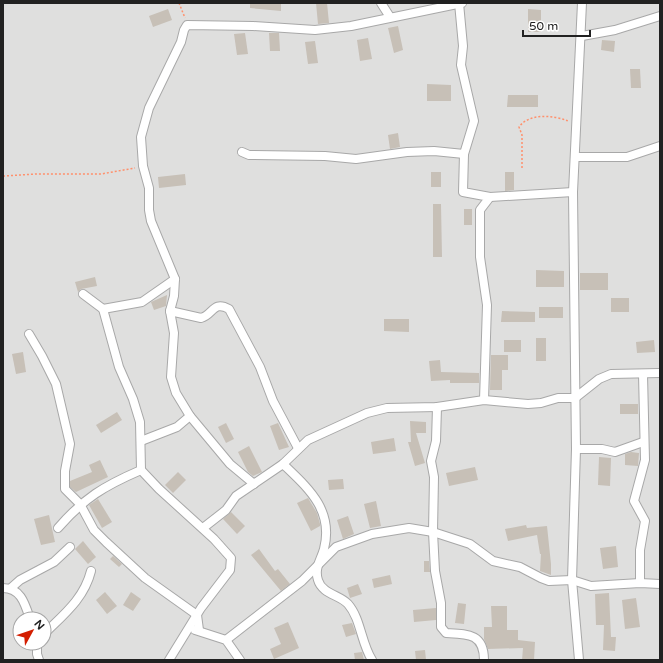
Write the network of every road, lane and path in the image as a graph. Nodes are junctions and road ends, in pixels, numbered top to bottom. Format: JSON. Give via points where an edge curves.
{"nodes":[{"id":1,"x":179,"y":3,"type":"edge"},
{"id":2,"x":381,"y":3,"type":"edge"},
{"id":3,"x":461,"y":3,"type":"edge"},
{"id":4,"x":582,"y":3,"type":"edge"},
{"id":5,"x":660,"y":16,"type":"edge"},
{"id":6,"x":390,"y":17,"type":"junction"},
{"id":7,"x":188,"y":25,"type":"junction"},
{"id":8,"x":582,"y":36,"type":"junction"},
{"id":9,"x":577,"y":126,"type":"junction"},
{"id":10,"x":660,"y":146,"type":"edge"},
{"id":11,"x":242,"y":152,"type":"dead end"},
{"id":12,"x":464,"y":154,"type":"junction"},
{"id":13,"x":576,"y":157,"type":"junction"},
{"id":14,"x":143,"y":166,"type":"junction"},
{"id":15,"x":522,"y":168,"type":"dead end"},
{"id":16,"x":3,"y":176,"type":"edge"},
{"id":17,"x":573,"y":192,"type":"junction"},
{"id":18,"x":490,"y":197,"type":"junction"},
{"id":19,"x":175,"y":279,"type":"junction"},
{"id":20,"x":83,"y":294,"type":"dead end"},
{"id":21,"x":103,"y":309,"type":"junction"},
{"id":22,"x":170,"y":311,"type":"junction"},
{"id":23,"x":29,"y":334,"type":"dead end"},
{"id":24,"x":660,"y":373,"type":"edge"},
{"id":25,"x":643,"y":374,"type":"junction"},
{"id":26,"x":575,"y":398,"type":"junction"},
{"id":27,"x":484,"y":400,"type":"junction"},
{"id":28,"x":437,"y":407,"type":"junction"},
{"id":29,"x":190,"y":416,"type":"junction"},
{"id":30,"x":141,"y":442,"type":"junction"},
{"id":31,"x":643,"y":442,"type":"junction"},
{"id":32,"x":298,"y":448,"type":"junction"},
{"id":33,"x":576,"y":449,"type":"junction"},
{"id":34,"x":283,"y":464,"type":"junction"},
{"id":35,"x":140,"y":470,"type":"junction"},
{"id":36,"x":254,"y":484,"type":"junction"},
{"id":37,"x":80,"y":504,"type":"junction"},
{"id":38,"x":58,"y":528,"type":"dead end"},
{"id":39,"x":203,"y":528,"type":"junction"},
{"id":40,"x":433,"y":532,"type":"junction"},
{"id":41,"x":70,"y":547,"type":"dead end"},
{"id":42,"x":316,"y":569,"type":"junction"},
{"id":43,"x":91,"y":571,"type":"dead end"},
{"id":44,"x":572,"y":580,"type":"junction"},
{"id":45,"x":640,"y":583,"type":"junction"},
{"id":46,"x":660,"y":584,"type":"edge"},
{"id":47,"x":7,"y":588,"type":"edge"},
{"id":48,"x":26,"y":611,"type":"edge"},
{"id":49,"x":197,"y":615,"type":"junction"},
{"id":50,"x":52,"y":626,"type":"edge"},
{"id":51,"x":187,"y":630,"type":"junction"},
{"id":52,"x":200,"y":630,"type":"junction"},
{"id":53,"x":226,"y":640,"type":"junction"},
{"id":54,"x":169,"y":660,"type":"edge"},
{"id":55,"x":240,"y":660,"type":"edge"},
{"id":56,"x":372,"y":660,"type":"edge"},
{"id":57,"x":484,"y":660,"type":"edge"},
{"id":58,"x":579,"y":660,"type":"edge"}],
"edges":[{"from":1,"to":7,"type":"path"},
{"from":2,"to":6,"type":"street"},
{"from":3,"to":6,"type":"street"},
{"from":3,"to":12,"type":"street","via":[[464,46],[461,64],[474,121]]},
{"from":4,"to":8,"type":"street"},
{"from":5,"to":8,"type":"street","via":[[616,30]]},
{"from":6,"to":7,"type":"street","via":[[351,26],[315,30]]},
{"from":7,"to":14,"type":"street","via":[[144,122],[141,137]]},
{"from":8,"to":9,"type":"street"},
{"from":9,"to":13,"type":"street"},
{"from":9,"to":15,"type":"path","via":[[553,116],[532,117],[522,123],[519,127],[522,135]]},
{"from":10,"to":13,"type":"street","via":[[627,158]]},
{"from":11,"to":12,"type":"street","via":[[249,155],[356,159],[407,152]]},
{"from":12,"to":18,"type":"street","via":[[463,192]]},
{"from":13,"to":17,"type":"street"},
{"from":14,"to":16,"type":"path","via":[[101,174]]},
{"from":14,"to":19,"type":"street","via":[[149,188],[152,221]]},
{"from":17,"to":18,"type":"street"},
{"from":17,"to":26,"type":"street"},
{"from":18,"to":27,"type":"street","via":[[480,210],[480,257],[487,305]]},
{"from":19,"to":21,"type":"street","via":[[142,302]]},
{"from":19,"to":22,"type":"street"},
{"from":20,"to":21,"type":"street"},
{"from":21,"to":30,"type":"street","via":[[119,367],[140,422]]},
{"from":22,"to":29,"type":"street","via":[[174,333],[171,377],[176,393]]},
{"from":22,"to":32,"type":"street","via":[[201,318],[216,306],[223,305],[229,309]]},
{"from":23,"to":37,"type":"street","via":[[56,384],[70,444],[65,489]]},
{"from":24,"to":25,"type":"street"},
{"from":25,"to":26,"type":"street","via":[[611,374],[599,379]]},
{"from":25,"to":31,"type":"street"},
{"from":26,"to":27,"type":"street","via":[[558,398],[528,404]]},
{"from":26,"to":33,"type":"street"},
{"from":27,"to":28,"type":"street"},
{"from":28,"to":32,"type":"street","via":[[387,408],[367,413],[308,440]]},
{"from":28,"to":40,"type":"street","via":[[436,441],[431,461],[434,477]]},
{"from":29,"to":30,"type":"street","via":[[178,427]]},
{"from":29,"to":36,"type":"street","via":[[230,464]]},
{"from":30,"to":35,"type":"street"},
{"from":31,"to":33,"type":"street","via":[[615,452]]},
{"from":31,"to":45,"type":"street","via":[[644,460],[634,501],[645,521],[640,550]]},
{"from":32,"to":34,"type":"street"},
{"from":33,"to":44,"type":"street"},
{"from":34,"to":36,"type":"street"},
{"from":34,"to":42,"type":"street","via":[[316,498],[326,519],[327,537]]},
{"from":35,"to":37,"type":"street","via":[[95,493]]},
{"from":35,"to":39,"type":"street"},
{"from":36,"to":39,"type":"street","via":[[236,496],[226,510]]},
{"from":37,"to":38,"type":"street"},
{"from":37,"to":49,"type":"street","via":[[94,530],[106,542],[146,578]]},
{"from":39,"to":49,"type":"street","via":[[226,550],[232,564]]},
{"from":40,"to":42,"type":"street","via":[[409,528],[372,534],[336,547]]},
{"from":40,"to":44,"type":"street","via":[[470,544],[493,561],[520,567],[549,581]]},
{"from":40,"to":57,"type":"street","via":[[436,580],[441,603],[441,627],[446,633],[469,634],[475,637],[480,643]]},
{"from":41,"to":47,"type":"street","via":[[54,562]]},
{"from":42,"to":53,"type":"street"},
{"from":42,"to":56,"type":"street","via":[[320,586],[342,598],[353,610]]},
{"from":43,"to":50,"type":"street","via":[[77,601]]},
{"from":44,"to":45,"type":"street","via":[[591,586]]},
{"from":44,"to":58,"type":"street"},
{"from":45,"to":46,"type":"street"},
{"from":47,"to":48,"type":"street","via":[[18,592]]},
{"from":49,"to":51,"type":"street"},
{"from":49,"to":52,"type":"street"},
{"from":51,"to":52,"type":"street"},
{"from":51,"to":54,"type":"street"},
{"from":52,"to":53,"type":"street"},
{"from":53,"to":55,"type":"street"}]}
